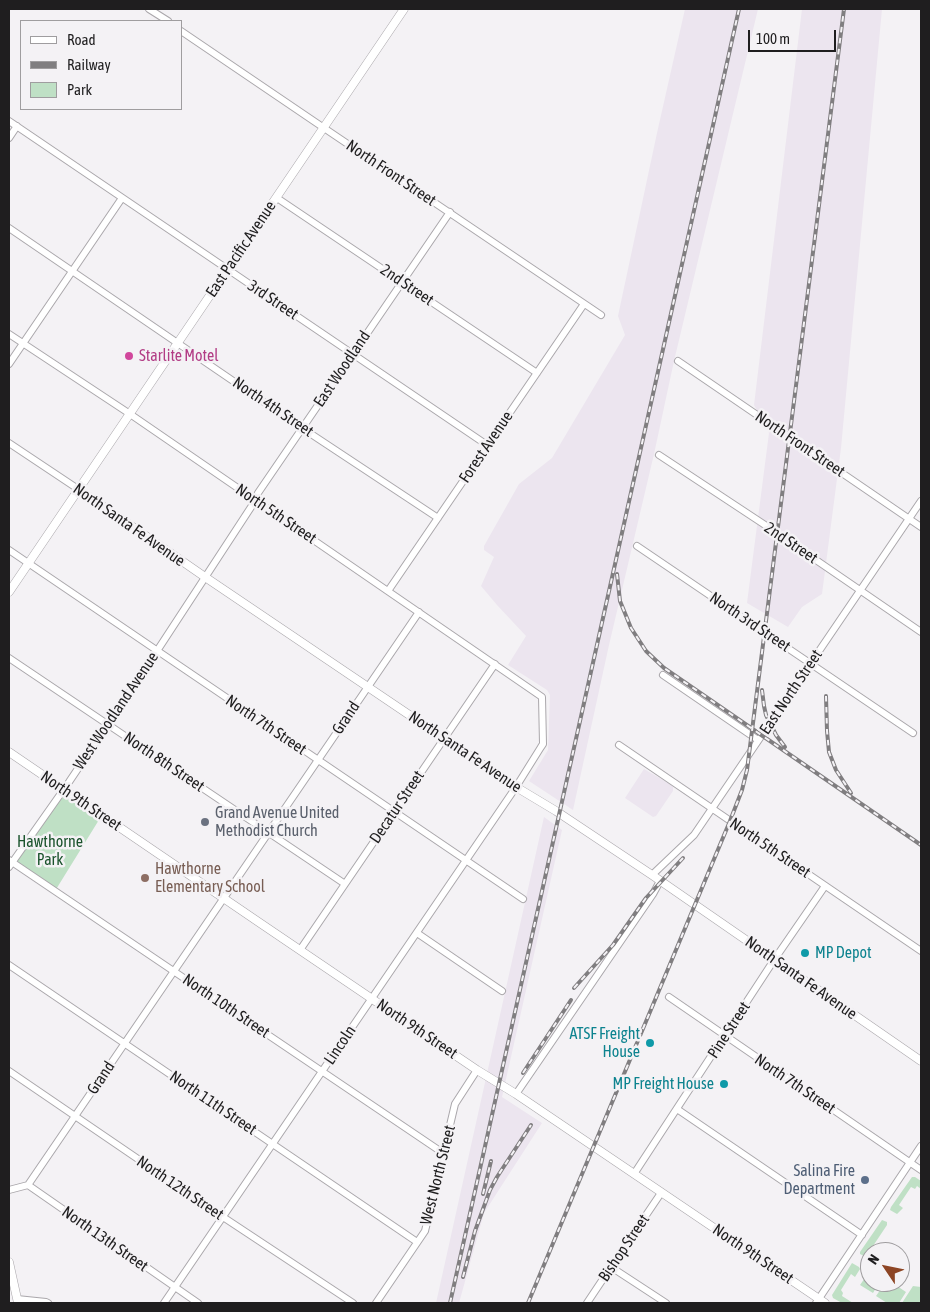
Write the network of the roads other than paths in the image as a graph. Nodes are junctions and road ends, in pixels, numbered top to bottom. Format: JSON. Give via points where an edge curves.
{"nodes":[{"id":1,"x":149,"y":9,"type":"edge"},
{"id":2,"x":404,"y":9,"type":"edge"},
{"id":3,"x":166,"y":20,"type":"edge"},
{"id":4,"x":182,"y":32,"type":"edge"},
{"id":5,"x":9,"y":121,"type":"edge"},
{"id":6,"x":17,"y":126,"type":"junction"},
{"id":7,"x":324,"y":128,"type":"junction"},
{"id":8,"x":9,"y":138,"type":"edge"},
{"id":9,"x":122,"y":198,"type":"junction"},
{"id":10,"x":277,"y":198,"type":"junction"},
{"id":11,"x":450,"y":212,"type":"junction"},
{"id":12,"x":9,"y":228,"type":"edge"},
{"id":13,"x":72,"y":270,"type":"junction"},
{"id":14,"x":228,"y":270,"type":"junction"},
{"id":15,"x":402,"y":282,"type":"junction"},
{"id":16,"x":584,"y":304,"type":"junction"},
{"id":17,"x":601,"y":315,"type":"dead end"},
{"id":18,"x":9,"y":334,"type":"edge"},
{"id":19,"x":178,"y":342,"type":"junction"},
{"id":20,"x":22,"y":343,"type":"junction"},
{"id":21,"x":352,"y":354,"type":"junction"},
{"id":22,"x":678,"y":361,"type":"dead end"},
{"id":23,"x":9,"y":364,"type":"edge"},
{"id":24,"x":537,"y":373,"type":"junction"},
{"id":25,"x":130,"y":414,"type":"junction"},
{"id":26,"x":302,"y":428,"type":"junction"},
{"id":27,"x":9,"y":443,"type":"edge"},
{"id":28,"x":487,"y":445,"type":"junction"},
{"id":29,"x":659,"y":456,"type":"dead end"},
{"id":30,"x":78,"y":489,"type":"junction"},
{"id":31,"x":256,"y":500,"type":"junction"},
{"id":32,"x":921,"y":501,"type":"edge"},
{"id":33,"x":438,"y":518,"type":"junction"},
{"id":34,"x":910,"y":519,"type":"junction"},
{"id":35,"x":921,"y":527,"type":"edge"},
{"id":36,"x":637,"y":546,"type":"dead end"},
{"id":37,"x":9,"y":550,"type":"edge"},
{"id":38,"x":28,"y":563,"type":"junction"},
{"id":39,"x":205,"y":577,"type":"junction"},
{"id":40,"x":860,"y":590,"type":"junction"},
{"id":41,"x":388,"y":591,"type":"junction"},
{"id":42,"x":9,"y":592,"type":"edge"},
{"id":43,"x":419,"y":612,"type":"junction"},
{"id":44,"x":921,"y":632,"type":"edge"},
{"id":45,"x":157,"y":650,"type":"junction"},
{"id":46,"x":9,"y":658,"type":"edge"},
{"id":47,"x":810,"y":663,"type":"junction"},
{"id":48,"x":495,"y":664,"type":"junction"},
{"id":49,"x":664,"y":675,"type":"dead end"},
{"id":50,"x":368,"y":686,"type":"junction"},
{"id":51,"x":542,"y":697,"type":"joint"},
{"id":52,"x":107,"y":724,"type":"junction"},
{"id":53,"x":913,"y":733,"type":"dead end"},
{"id":54,"x":444,"y":738,"type":"junction"},
{"id":55,"x":758,"y":740,"type":"junction"},
{"id":56,"x":619,"y":745,"type":"dead end"},
{"id":57,"x":9,"y":752,"type":"edge"},
{"id":58,"x":318,"y":760,"type":"junction"},
{"id":59,"x":516,"y":787,"type":"junction"},
{"id":60,"x":64,"y":789,"type":"junction"},
{"id":61,"x":712,"y":808,"type":"junction"},
{"id":62,"x":394,"y":811,"type":"junction"},
{"id":63,"x":268,"y":832,"type":"junction"},
{"id":64,"x":466,"y":860,"type":"junction"},
{"id":65,"x":10,"y":863,"type":"edge"},
{"id":66,"x":652,"y":875,"type":"junction"},
{"id":67,"x":660,"y":881,"type":"junction"},
{"id":68,"x":344,"y":884,"type":"junction"},
{"id":69,"x":825,"y":886,"type":"junction"},
{"id":70,"x":223,"y":898,"type":"junction"},
{"id":71,"x":524,"y":899,"type":"dead end"},
{"id":72,"x":417,"y":933,"type":"junction"},
{"id":73,"x":300,"y":950,"type":"junction"},
{"id":74,"x":921,"y":951,"type":"edge"},
{"id":75,"x":774,"y":960,"type":"junction"},
{"id":76,"x":9,"y":964,"type":"edge"},
{"id":77,"x":174,"y":970,"type":"junction"},
{"id":78,"x":502,"y":991,"type":"dead end"},
{"id":79,"x":669,"y":997,"type":"dead end"},
{"id":80,"x":372,"y":998,"type":"junction"},
{"id":81,"x":725,"y":1035,"type":"junction"},
{"id":82,"x":124,"y":1043,"type":"junction"},
{"id":83,"x":921,"y":1061,"type":"edge"},
{"id":84,"x":477,"y":1070,"type":"junction"},
{"id":85,"x":9,"y":1071,"type":"edge"},
{"id":86,"x":322,"y":1072,"type":"junction"},
{"id":87,"x":516,"y":1094,"type":"junction"},
{"id":88,"x":677,"y":1109,"type":"junction"},
{"id":89,"x":74,"y":1116,"type":"junction"},
{"id":90,"x":272,"y":1144,"type":"junction"},
{"id":91,"x":921,"y":1146,"type":"edge"},
{"id":92,"x":443,"y":1153,"type":"junction"},
{"id":93,"x":910,"y":1162,"type":"junction"},
{"id":94,"x":921,"y":1170,"type":"edge"},
{"id":95,"x":634,"y":1174,"type":"junction"},
{"id":96,"x":28,"y":1185,"type":"junction"},
{"id":97,"x":9,"y":1190,"type":"edge"},
{"id":98,"x":662,"y":1193,"type":"junction"},
{"id":99,"x":223,"y":1217,"type":"junction"},
{"id":100,"x":862,"y":1235,"type":"junction"},
{"id":101,"x":417,"y":1242,"type":"junction"},
{"id":102,"x":9,"y":1262,"type":"edge"},
{"id":103,"x":610,"y":1267,"type":"junction"},
{"id":104,"x":175,"y":1287,"type":"junction"},
{"id":105,"x":18,"y":1301,"type":"edge"},
{"id":106,"x":820,"y":1302,"type":"edge"},
{"id":107,"x":48,"y":1303,"type":"edge"},
{"id":108,"x":164,"y":1303,"type":"edge"},
{"id":109,"x":198,"y":1303,"type":"edge"},
{"id":110,"x":353,"y":1303,"type":"edge"},
{"id":111,"x":376,"y":1303,"type":"edge"},
{"id":112,"x":587,"y":1303,"type":"edge"},
{"id":113,"x":666,"y":1303,"type":"edge"}],
"edges":[{"from":1,"to":3,"type":"street"},
{"from":2,"to":7,"type":"main road","name":"East Pacific Avenue"},
{"from":4,"to":7,"type":"street","name":"North Front Street"},
{"from":5,"to":6,"type":"street","name":"3rd Street"},
{"from":6,"to":8,"type":"street"},
{"from":6,"to":9,"type":"street","name":"3rd Street"},
{"from":7,"to":10,"type":"main road","name":"East Pacific Avenue"},
{"from":7,"to":11,"type":"street","name":"North Front Street"},
{"from":9,"to":13,"type":"street"},
{"from":9,"to":14,"type":"street","name":"3rd Street"},
{"from":10,"to":14,"type":"main road","name":"East Pacific Avenue"},
{"from":10,"to":15,"type":"street","name":"2nd Street"},
{"from":11,"to":15,"type":"street","name":"East Woodland"},
{"from":11,"to":16,"type":"street","name":"North Front Street"},
{"from":12,"to":13,"type":"street","name":"North 4th Street"},
{"from":13,"to":19,"type":"street","name":"North 4th Street"},
{"from":13,"to":20,"type":"street"},
{"from":14,"to":19,"type":"main road","name":"East Pacific Avenue"},
{"from":14,"to":21,"type":"street","name":"3rd Street"},
{"from":15,"to":21,"type":"street","name":"East Woodland"},
{"from":15,"to":24,"type":"street","name":"2nd Street"},
{"from":16,"to":17,"type":"street","name":"North Front Street"},
{"from":16,"to":24,"type":"street","name":"Forest Avenue"},
{"from":18,"to":20,"type":"street","name":"North 5th Street"},
{"from":19,"to":25,"type":"main road","name":"East Pacific Avenue"},
{"from":19,"to":26,"type":"street","name":"North 4th Street"},
{"from":20,"to":23,"type":"street"},
{"from":20,"to":25,"type":"street","name":"North 5th Street"},
{"from":21,"to":26,"type":"street","name":"East Woodland"},
{"from":21,"to":28,"type":"street","name":"3rd Street"},
{"from":22,"to":34,"type":"street","name":"North Front Street"},
{"from":24,"to":28,"type":"street","name":"Forest Avenue"},
{"from":25,"to":30,"type":"main road","name":"East Pacific Avenue"},
{"from":25,"to":31,"type":"street","name":"North 5th Street"},
{"from":26,"to":31,"type":"street","name":"East Woodland"},
{"from":26,"to":33,"type":"street","name":"North 4th Street"},
{"from":27,"to":30,"type":"street","name":"North Santa Fe Avenue"},
{"from":28,"to":33,"type":"street","name":"Forest Avenue"},
{"from":29,"to":40,"type":"street","name":"2nd Street"},
{"from":30,"to":38,"type":"main road","name":"East Pacific Avenue"},
{"from":30,"to":39,"type":"main road","name":"North Santa Fe Avenue"},
{"from":31,"to":39,"type":"street","name":"East Woodland"},
{"from":31,"to":41,"type":"street","name":"North 5th Street"},
{"from":32,"to":34,"type":"street","name":"East North Street"},
{"from":33,"to":41,"type":"street","name":"Forest Avenue"},
{"from":34,"to":35,"type":"street","name":"North Front Street"},
{"from":34,"to":40,"type":"street","name":"East North Street"},
{"from":36,"to":47,"type":"street","name":"North 3rd Street"},
{"from":37,"to":38,"type":"street","name":"North 7th Street"},
{"from":38,"to":42,"type":"main road","name":"East Pacific Avenue"},
{"from":38,"to":45,"type":"street","name":"North 7th Street"},
{"from":39,"to":45,"type":"street","name":"West Woodland Avenue"},
{"from":39,"to":50,"type":"main road","name":"North Santa Fe Avenue"},
{"from":40,"to":44,"type":"street","name":"2nd Street"},
{"from":40,"to":47,"type":"street","name":"East North Street"},
{"from":41,"to":43,"type":"street","name":"North 5th Street"},
{"from":43,"to":48,"type":"street","name":"North 5th Street"},
{"from":43,"to":50,"type":"street","name":"Grand"},
{"from":45,"to":52,"type":"street","name":"West Woodland Avenue"},
{"from":45,"to":58,"type":"street","name":"North 7th Street"},
{"from":46,"to":52,"type":"street","name":"North 8th Street"},
{"from":47,"to":53,"type":"street","name":"North 3rd Street"},
{"from":47,"to":55,"type":"street","name":"East North Street"},
{"from":48,"to":51,"type":"street","name":"North 5th Street"},
{"from":48,"to":54,"type":"street","name":"Decatur Street"},
{"from":49,"to":55,"type":"street"},
{"from":50,"to":54,"type":"main road","name":"North Santa Fe Avenue"},
{"from":50,"to":58,"type":"street","name":"Grand"},
{"from":51,"to":59,"type":"street","name":"Lincoln","via":[[543,744]]},
{"from":52,"to":60,"type":"street","name":"West Woodland Avenue"},
{"from":52,"to":63,"type":"street","name":"North 8th Street"},
{"from":54,"to":59,"type":"main road","name":"North Santa Fe Avenue"},
{"from":54,"to":62,"type":"street","name":"Decatur Street"},
{"from":55,"to":61,"type":"street","name":"East North Street"},
{"from":56,"to":61,"type":"street","name":"North 5th Street"},
{"from":57,"to":60,"type":"main road","name":"North 9th Street"},
{"from":58,"to":62,"type":"street","name":"North 7th Street"},
{"from":58,"to":63,"type":"street","name":"Grand"},
{"from":59,"to":64,"type":"street","name":"Lincoln"},
{"from":59,"to":66,"type":"main road","name":"North Santa Fe Avenue"},
{"from":60,"to":65,"type":"street","name":"West Woodland Avenue"},
{"from":60,"to":70,"type":"main road","name":"North 9th Street"},
{"from":61,"to":66,"type":"street","name":"East North Street","via":[[694,835]]},
{"from":61,"to":69,"type":"street","name":"North 5th Street"},
{"from":62,"to":64,"type":"street","name":"North 7th Street"},
{"from":62,"to":68,"type":"street","name":"Decatur Street"},
{"from":63,"to":68,"type":"street","name":"North 8th Street"},
{"from":63,"to":70,"type":"street","name":"Grand"},
{"from":64,"to":71,"type":"street","name":"North 7th Street"},
{"from":64,"to":72,"type":"street","name":"Lincoln"},
{"from":65,"to":77,"type":"street","name":"North 10th Street"},
{"from":66,"to":67,"type":"main road","name":"North Santa Fe Avenue"},
{"from":67,"to":75,"type":"main road","name":"North Santa Fe Avenue"},
{"from":67,"to":87,"type":"street"},
{"from":68,"to":73,"type":"street","name":"Decatur Street"},
{"from":69,"to":74,"type":"street","name":"North 5th Street"},
{"from":69,"to":75,"type":"street","name":"Pine Street"},
{"from":70,"to":73,"type":"main road","name":"North 9th Street"},
{"from":70,"to":77,"type":"street","name":"Grand"},
{"from":72,"to":78,"type":"street"},
{"from":72,"to":80,"type":"street","name":"Lincoln"},
{"from":73,"to":80,"type":"main road","name":"North 9th Street"},
{"from":75,"to":81,"type":"street","name":"Pine Street"},
{"from":75,"to":83,"type":"main road","name":"North Santa Fe Avenue"},
{"from":76,"to":82,"type":"street","name":"North 11th Street"},
{"from":77,"to":82,"type":"street","name":"Grand"},
{"from":77,"to":86,"type":"street","name":"North 10th Street"},
{"from":79,"to":81,"type":"street","name":"North 7th Street"},
{"from":80,"to":84,"type":"main road","name":"North 9th Street"},
{"from":80,"to":86,"type":"street","name":"Lincoln"},
{"from":81,"to":88,"type":"street","name":"Pine Street"},
{"from":81,"to":93,"type":"street","name":"North 7th Street"},
{"from":82,"to":89,"type":"street","name":"Grand"},
{"from":82,"to":90,"type":"street","name":"North 11th Street"},
{"from":84,"to":87,"type":"main road","name":"North 9th Street"},
{"from":84,"to":92,"type":"street","name":"West North Street","via":[[455,1104]]},
{"from":85,"to":89,"type":"street","name":"North 12th Street"},
{"from":86,"to":90,"type":"street","name":"Lincoln"},
{"from":86,"to":92,"type":"street","name":"North 10th Street"},
{"from":87,"to":95,"type":"main road","name":"North 9th Street"},
{"from":88,"to":95,"type":"street","name":"Pine Street"},
{"from":88,"to":100,"type":"street"},
{"from":89,"to":96,"type":"street","name":"Grand"},
{"from":89,"to":99,"type":"street","name":"North 12th Street"},
{"from":90,"to":99,"type":"street","name":"Lincoln"},
{"from":90,"to":101,"type":"street","name":"North 11th Street"},
{"from":91,"to":93,"type":"street"},
{"from":92,"to":101,"type":"street","name":"West North Street","via":[[425,1231]]},
{"from":93,"to":94,"type":"street","name":"North 7th Street"},
{"from":93,"to":100,"type":"street"},
{"from":95,"to":98,"type":"main road","name":"North 9th Street"},
{"from":96,"to":97,"type":"street"},
{"from":96,"to":104,"type":"street","name":"North 13th Street"},
{"from":98,"to":103,"type":"street","name":"Bishop Street"},
{"from":98,"to":106,"type":"main road","name":"North 9th Street"},
{"from":99,"to":104,"type":"street","name":"Lincoln"},
{"from":99,"to":110,"type":"street","name":"North 12th Street"},
{"from":100,"to":106,"type":"street"},
{"from":101,"to":111,"type":"street","name":"West North Street"},
{"from":102,"to":105,"type":"main road"},
{"from":103,"to":112,"type":"street","name":"Bishop Street"},
{"from":103,"to":113,"type":"street"},
{"from":104,"to":108,"type":"street","name":"Lincoln"},
{"from":104,"to":109,"type":"street","name":"North 13th Street"},
{"from":105,"to":107,"type":"street"}]}
